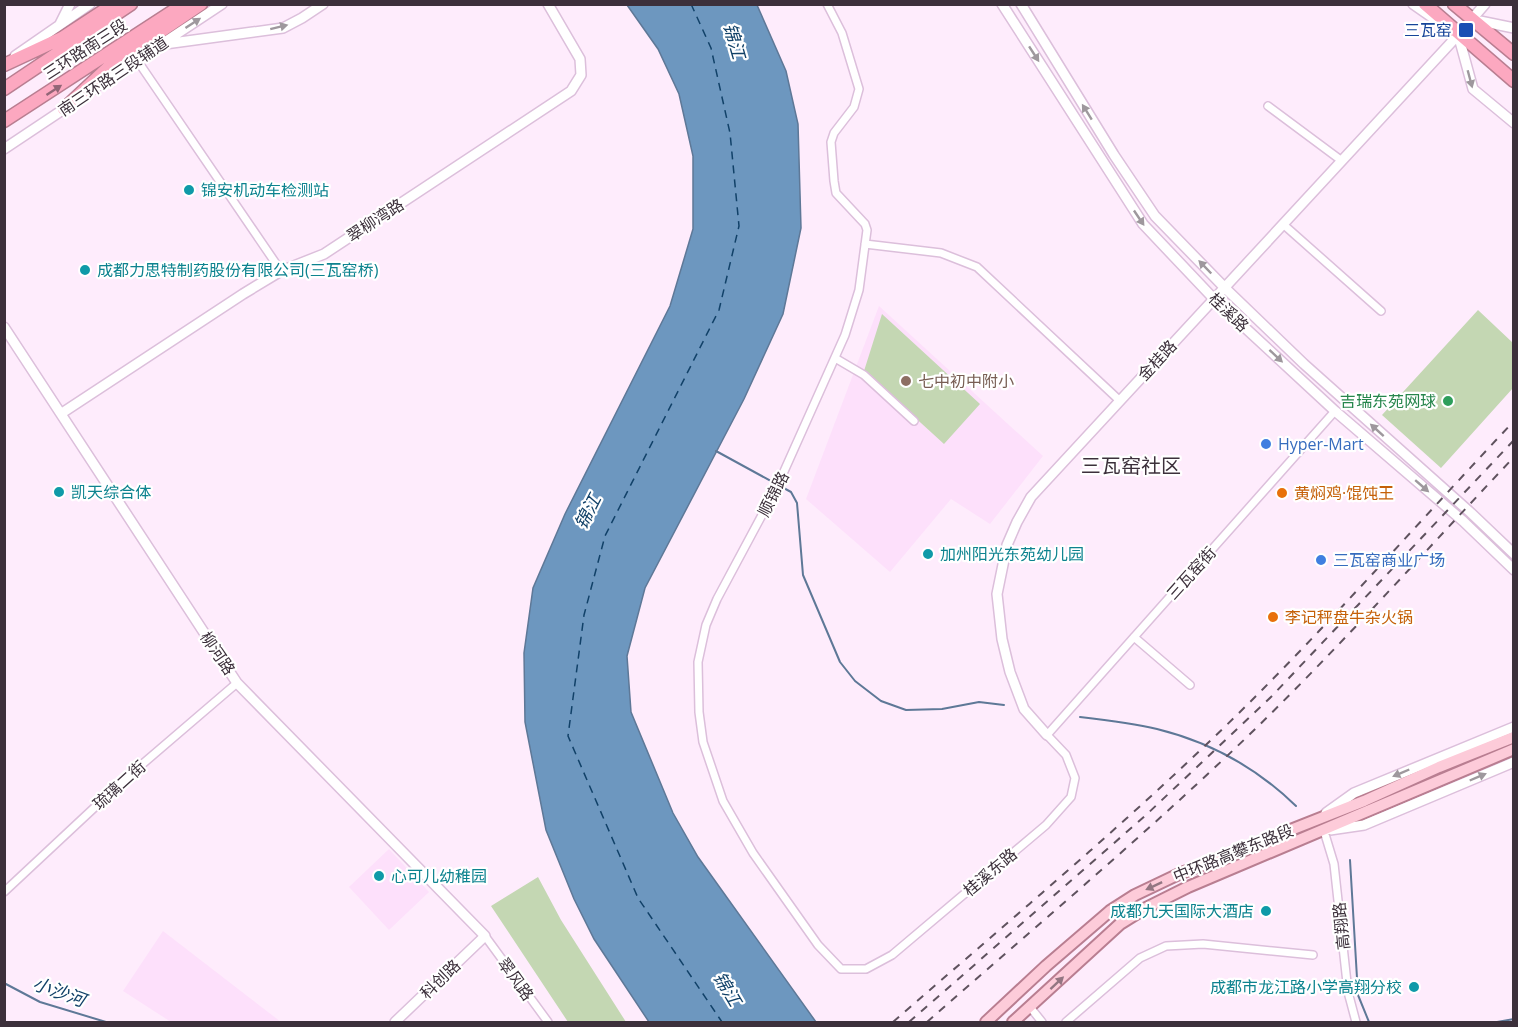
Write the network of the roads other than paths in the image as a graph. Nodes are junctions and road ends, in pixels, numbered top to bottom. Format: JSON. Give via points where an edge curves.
{"nodes":[{"id":1,"x":70,"y":4,"type":"edge"},
{"id":2,"x":90,"y":4,"type":"edge"},
{"id":3,"x":114,"y":4,"type":"edge"},
{"id":4,"x":131,"y":4,"type":"edge"},
{"id":5,"x":184,"y":4,"type":"edge"},
{"id":6,"x":201,"y":4,"type":"edge"},
{"id":7,"x":222,"y":4,"type":"edge"},
{"id":8,"x":323,"y":4,"type":"edge"},
{"id":9,"x":548,"y":4,"type":"edge"},
{"id":10,"x":827,"y":4,"type":"edge"},
{"id":11,"x":1002,"y":4,"type":"edge"},
{"id":12,"x":1021,"y":4,"type":"edge"},
{"id":13,"x":1413,"y":4,"type":"edge"},
{"id":14,"x":1425,"y":4,"type":"edge"},
{"id":15,"x":1456,"y":4,"type":"edge"},
{"id":16,"x":1485,"y":4,"type":"edge"},
{"id":17,"x":1472,"y":19,"type":"junction"},
{"id":18,"x":60,"y":24,"type":"junction"},
{"id":19,"x":1514,"y":28,"type":"edge"},
{"id":20,"x":1458,"y":34,"type":"junction"},
{"id":21,"x":159,"y":45,"type":"junction"},
{"id":22,"x":1514,"y":54,"type":"edge"},
{"id":23,"x":137,"y":60,"type":"junction"},
{"id":24,"x":4,"y":64,"type":"edge"},
{"id":25,"x":1514,"y":81,"type":"edge"},
{"id":26,"x":4,"y":89,"type":"edge"},
{"id":27,"x":1268,"y":106,"type":"dead end"},
{"id":28,"x":64,"y":109,"type":"junction"},
{"id":29,"x":4,"y":121,"type":"edge"},
{"id":30,"x":1514,"y":123,"type":"edge"},
{"id":31,"x":4,"y":149,"type":"edge"},
{"id":32,"x":1342,"y":161,"type":"junction"},
{"id":33,"x":1284,"y":225,"type":"junction"},
{"id":34,"x":865,"y":244,"type":"junction"},
{"id":35,"x":281,"y":271,"type":"junction"},
{"id":36,"x":1225,"y":288,"type":"junction"},
{"id":37,"x":1214,"y":299,"type":"junction"},
{"id":38,"x":1381,"y":311,"type":"dead end"},
{"id":39,"x":4,"y":327,"type":"edge"},
{"id":40,"x":835,"y":358,"type":"junction"},
{"id":41,"x":1119,"y":400,"type":"junction"},
{"id":42,"x":1335,"y":411,"type":"junction"},
{"id":43,"x":62,"y":413,"type":"junction"},
{"id":44,"x":914,"y":421,"type":"dead end"},
{"id":45,"x":1514,"y":554,"type":"edge"},
{"id":46,"x":1514,"y":570,"type":"edge"},
{"id":47,"x":1134,"y":637,"type":"junction"},
{"id":48,"x":237,"y":682,"type":"junction"},
{"id":49,"x":1190,"y":685,"type":"dead end"},
{"id":50,"x":1514,"y":727,"type":"edge"},
{"id":51,"x":1047,"y":735,"type":"junction"},
{"id":52,"x":1514,"y":737,"type":"edge"},
{"id":53,"x":1514,"y":749,"type":"edge"},
{"id":54,"x":1514,"y":762,"type":"edge"},
{"id":55,"x":1367,"y":805,"type":"junction"},
{"id":56,"x":1320,"y":817,"type":"junction"},
{"id":57,"x":1324,"y":831,"type":"junction"},
{"id":58,"x":4,"y":892,"type":"edge"},
{"id":59,"x":484,"y":936,"type":"junction"},
{"id":60,"x":1314,"y":955,"type":"dead end"},
{"id":61,"x":841,"y":969,"type":"joint"},
{"id":62,"x":1030,"y":1007,"type":"junction"},
{"id":63,"x":395,"y":1023,"type":"edge"},
{"id":64,"x":548,"y":1023,"type":"edge"},
{"id":65,"x":986,"y":1023,"type":"edge"},
{"id":66,"x":1014,"y":1023,"type":"edge"},
{"id":67,"x":1041,"y":1023,"type":"edge"},
{"id":68,"x":1066,"y":1023,"type":"edge"},
{"id":69,"x":1356,"y":1023,"type":"edge"}],
"edges":[{"from":1,"to":18,"type":"main road"},
{"from":2,"to":18,"type":"main road"},
{"from":3,"to":24,"type":"highway","via":[[62,38]]},
{"from":4,"to":26,"type":"highway"},
{"from":29,"to":5,"type":"highway","name":"三环路南三段","one_way":true},
{"from":6,"to":28,"type":"highway","via":[[111,65]]},
{"from":21,"to":7,"type":"main road","name":"南三环路三段辅道","one_way":true},
{"from":21,"to":8,"type":"main road","one_way":true,"via":[[282,28]]},
{"from":9,"to":35,"type":"main road","name":"翠柳湾路","via":[[580,59],[581,75],[571,91],[324,254]]},
{"from":10,"to":34,"type":"street","name":"顺锦路","via":[[842,33],[858,89],[854,106],[831,142],[836,194],[865,224]]},
{"from":11,"to":37,"type":"main road","name":"桂溪路","one_way":true,"via":[[1143,224]]},
{"from":36,"to":12,"type":"main road","name":"桂溪路","one_way":true,"via":[[1155,216]]},
{"from":13,"to":20,"type":"main road"},
{"from":14,"to":20,"type":"highway"},
{"from":15,"to":17,"type":"highway"},
{"from":16,"to":17,"type":"main road"},
{"from":17,"to":19,"type":"main road"},
{"from":17,"to":22,"type":"highway"},
{"from":18,"to":24,"type":"main road"},
{"from":20,"to":25,"type":"highway"},
{"from":20,"to":30,"type":"main road","one_way":true,"via":[[1473,89]]},
{"from":20,"to":32,"type":"main road","name":"金桂路"},
{"from":21,"to":23,"type":"main road","name":"南三环路三段辅道"},
{"from":23,"to":28,"type":"main road","name":"南三环路三段辅道"},
{"from":23,"to":35,"type":"street"},
{"from":27,"to":32,"type":"street"},
{"from":28,"to":31,"type":"main road","name":"南三环路三段辅道"},
{"from":32,"to":33,"type":"main road","name":"金桂路"},
{"from":33,"to":36,"type":"main road","name":"金桂路"},
{"from":33,"to":38,"type":"street"},
{"from":34,"to":40,"type":"street","name":"顺锦路","via":[[859,290]]},
{"from":34,"to":41,"type":"street","via":[[941,253],[977,267]]},
{"from":35,"to":43,"type":"main road","name":"翠柳湾路"},
{"from":36,"to":37,"type":"main road","name":"金桂路"},
{"from":45,"to":36,"type":"main road","name":"桂溪路","one_way":true},
{"from":37,"to":41,"type":"main road","name":"金桂路"},
{"from":37,"to":42,"type":"main road","name":"桂溪路","one_way":true},
{"from":39,"to":43,"type":"main road","name":"柳河路"},
{"from":40,"to":44,"type":"street","via":[[864,375]]},
{"from":40,"to":61,"type":"street","name":"顺锦路","via":[[779,483],[717,599],[706,625],[698,662],[703,742],[723,801],[753,853],[818,945]]},
{"from":41,"to":51,"type":"main road","name":"金桂路","via":[[1031,497],[1007,545],[997,594],[1002,639],[1024,709]]},
{"from":42,"to":46,"type":"main road","name":"桂溪路","one_way":true},
{"from":42,"to":47,"type":"street","name":"三瓦窑街"},
{"from":43,"to":48,"type":"main road","name":"柳河路"},
{"from":47,"to":49,"type":"street"},
{"from":47,"to":51,"type":"street","name":"三瓦窑街"},
{"from":48,"to":58,"type":"street","name":"琉璃二街"},
{"from":48,"to":59,"type":"main road","name":"柳河路"},
{"from":50,"to":56,"type":"main road","one_way":true,"via":[[1354,793]]},
{"from":51,"to":61,"type":"street","name":"桂溪东路","via":[[1066,755],[1076,778],[1071,797],[1046,825],[892,955],[866,969]]},
{"from":52,"to":55,"type":"main road","name":"中环路高攀东路段","via":[[1439,766]]},
{"from":53,"to":55,"type":"main road","name":"中环路高攀东路段"},
{"from":57,"to":54,"type":"main road","one_way":true,"via":[[1364,825]]},
{"from":55,"to":56,"type":"main road","name":"中环路高攀东路段"},
{"from":55,"to":57,"type":"main road","name":"中环路高攀东路段"},
{"from":56,"to":65,"type":"main road","name":"中环路高攀东路段","one_way":true,"via":[[1135,895],[1046,966]]},
{"from":62,"to":57,"type":"main road","name":"中环路高攀东路段","one_way":true,"via":[[1120,924],[1144,909]]},
{"from":57,"to":69,"type":"street","name":"高翔路","via":[[1334,864],[1348,992]]},
{"from":59,"to":63,"type":"main road","name":"科创路"},
{"from":59,"to":64,"type":"street","name":"翠风路"},
{"from":60,"to":68,"type":"street","via":[[1203,944],[1166,946],[1140,958]]},
{"from":62,"to":66,"type":"main road","name":"中环路高攀东路段"},
{"from":62,"to":67,"type":"street"}]}
